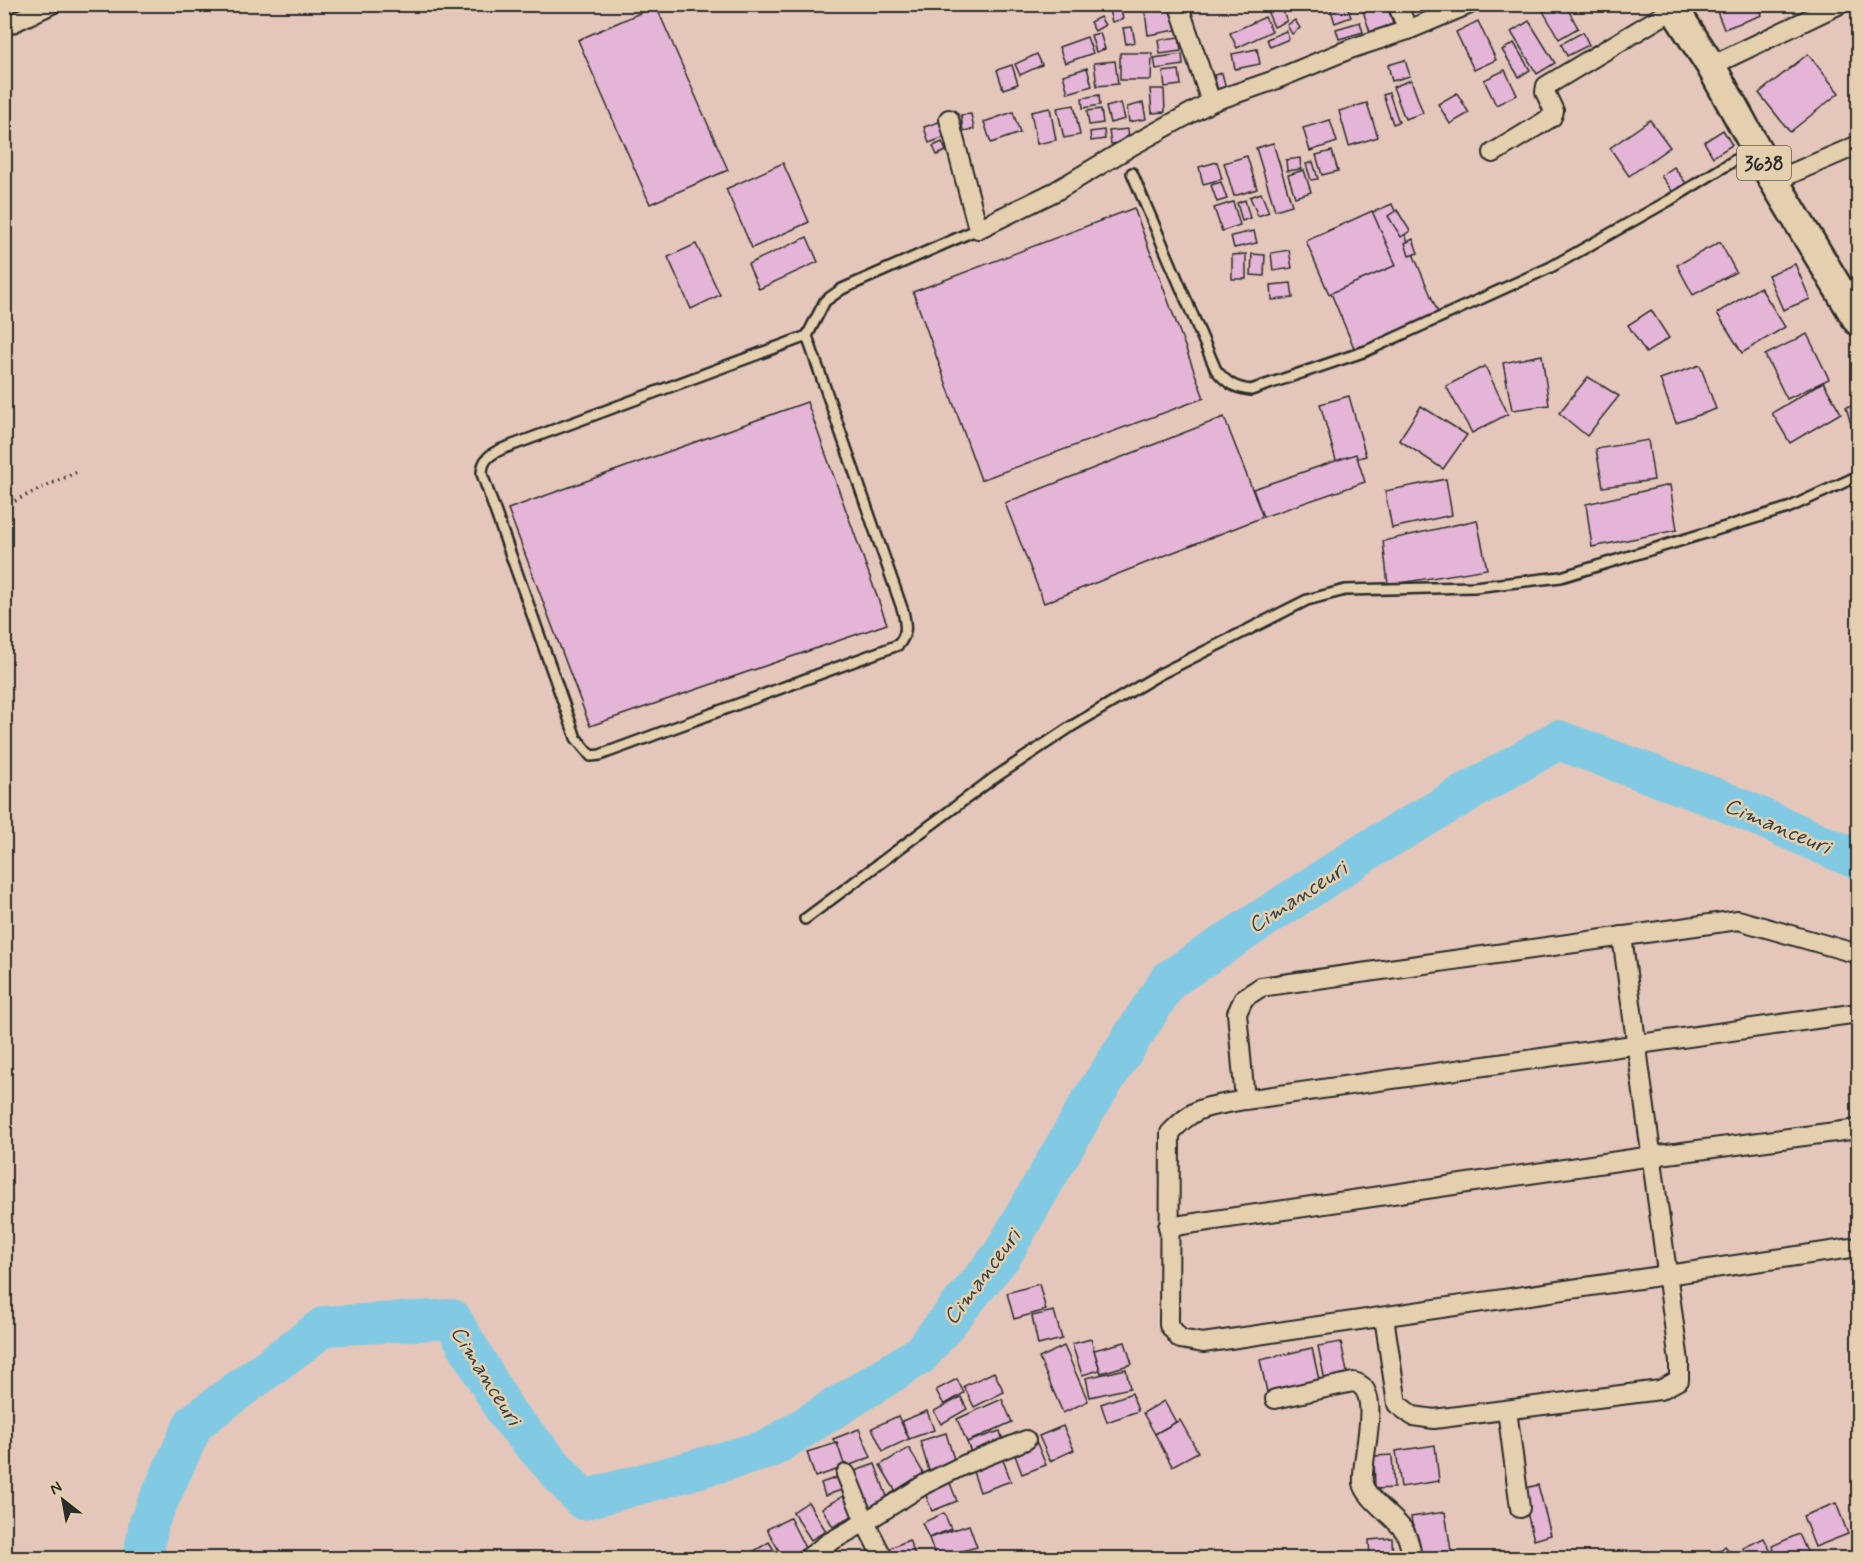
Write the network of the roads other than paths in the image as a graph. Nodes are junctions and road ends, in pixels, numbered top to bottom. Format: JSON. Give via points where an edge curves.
{"nodes":[{"id":1,"x":52,"y":4,"type":"edge"},
{"id":2,"x":1396,"y":4,"type":"edge"},
{"id":3,"x":1470,"y":4,"type":"edge"},
{"id":4,"x":1840,"y":4,"type":"edge"},
{"id":5,"x":1673,"y":7,"type":"edge"},
{"id":6,"x":1180,"y":9,"type":"dead end"},
{"id":7,"x":4,"y":27,"type":"edge"},
{"id":8,"x":1408,"y":30,"type":"junction"},
{"id":9,"x":1711,"y":66,"type":"junction"},
{"id":10,"x":1211,"y":102,"type":"junction"},
{"id":11,"x":949,"y":119,"type":"dead end"},
{"id":12,"x":1858,"y":145,"type":"edge"},
{"id":13,"x":1755,"y":148,"type":"junction"},
{"id":14,"x":1492,"y":153,"type":"dead end"},
{"id":15,"x":1132,"y":173,"type":"dead end"},
{"id":16,"x":1774,"y":182,"type":"junction"},
{"id":17,"x":978,"y":229,"type":"junction"},
{"id":18,"x":1858,"y":320,"type":"edge"},
{"id":19,"x":807,"y":336,"type":"junction"},
{"id":20,"x":1858,"y":476,"type":"edge"},
{"id":21,"x":805,"y":919,"type":"dead end"},
{"id":22,"x":1622,"y":936,"type":"junction"},
{"id":23,"x":1858,"y":954,"type":"edge"},
{"id":24,"x":1858,"y":1013,"type":"edge"},
{"id":25,"x":1636,"y":1045,"type":"junction"},
{"id":26,"x":1245,"y":1100,"type":"junction"},
{"id":27,"x":1858,"y":1129,"type":"edge"},
{"id":28,"x":1652,"y":1156,"type":"junction"},
{"id":29,"x":1168,"y":1227,"type":"junction"},
{"id":30,"x":1858,"y":1247,"type":"edge"},
{"id":31,"x":1667,"y":1275,"type":"junction"},
{"id":32,"x":1384,"y":1317,"type":"junction"},
{"id":33,"x":1275,"y":1399,"type":"dead end"},
{"id":34,"x":1507,"y":1410,"type":"junction"},
{"id":35,"x":1026,"y":1440,"type":"dead end"},
{"id":36,"x":846,"y":1474,"type":"dead end"},
{"id":37,"x":1520,"y":1508,"type":"dead end"},
{"id":38,"x":865,"y":1522,"type":"junction"},
{"id":39,"x":808,"y":1558,"type":"edge"},
{"id":40,"x":883,"y":1558,"type":"edge"},
{"id":41,"x":1412,"y":1558,"type":"edge"}],
"edges":[{"from":1,"to":7,"type":"street"},
{"from":2,"to":8,"type":"street"},
{"from":3,"to":8,"type":"street"},
{"from":4,"to":9,"type":"street"},
{"from":5,"to":9,"type":"main road","number":"3638"},
{"from":5,"to":14,"type":"street","via":[[1546,86],[1554,111],[1552,117]]},
{"from":6,"to":10,"type":"street"},
{"from":8,"to":10,"type":"street"},
{"from":9,"to":13,"type":"main road","number":"3638"},
{"from":10,"to":17,"type":"street","via":[[1056,191]]},
{"from":11,"to":17,"type":"street"},
{"from":12,"to":16,"type":"street"},
{"from":13,"to":15,"type":"lane","via":[[1551,267],[1366,351],[1251,390],[1236,388],[1216,370]]},
{"from":13,"to":16,"type":"main road","number":"3638"},
{"from":16,"to":18,"type":"main road","number":"3638"},
{"from":17,"to":19,"type":"lane","via":[[842,289],[825,301]]},
{"from":19,"to":19,"type":"lane","via":[[502,449],[485,461],[482,474],[576,738],[591,756],[898,645],[904,638],[903,611]]},
{"from":20,"to":21,"type":"lane","via":[[1788,508],[1561,577],[1474,587],[1345,590],[1307,600],[1160,674],[1072,726],[991,780]]},
{"from":22,"to":23,"type":"street","via":[[1738,920]]},
{"from":22,"to":25,"type":"street"},
{"from":22,"to":26,"type":"street","via":[[1261,987],[1244,998],[1237,1013]]},
{"from":24,"to":25,"type":"street"},
{"from":25,"to":26,"type":"street"},
{"from":25,"to":28,"type":"street"},
{"from":26,"to":29,"type":"street","via":[[1202,1108],[1170,1133]]},
{"from":27,"to":28,"type":"street"},
{"from":28,"to":29,"type":"street"},
{"from":28,"to":31,"type":"street"},
{"from":29,"to":32,"type":"street","via":[[1169,1325],[1180,1339],[1203,1343]]},
{"from":30,"to":31,"type":"street"},
{"from":31,"to":32,"type":"street"},
{"from":31,"to":34,"type":"street","via":[[1679,1380],[1660,1390]]},
{"from":32,"to":34,"type":"street","via":[[1397,1404],[1413,1416],[1434,1419]]},
{"from":33,"to":41,"type":"street","via":[[1353,1382],[1367,1390],[1370,1404],[1363,1487],[1405,1532]]},
{"from":34,"to":37,"type":"street"},
{"from":35,"to":38,"type":"street","via":[[925,1484]]},
{"from":36,"to":38,"type":"street"},
{"from":38,"to":39,"type":"street"},
{"from":38,"to":40,"type":"street"}]}
